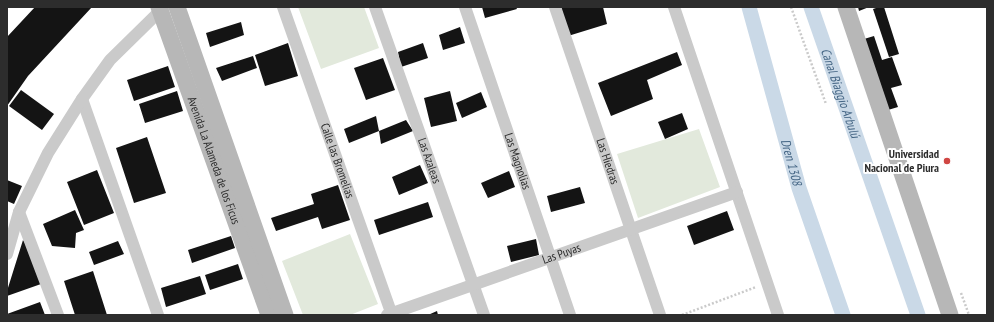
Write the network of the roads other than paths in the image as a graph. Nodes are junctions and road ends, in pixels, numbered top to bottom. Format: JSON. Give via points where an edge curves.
{"nodes":[{"id":1,"x":177,"y":7,"type":"edge"},
{"id":2,"x":283,"y":7,"type":"edge"},
{"id":3,"x":375,"y":7,"type":"edge"},
{"id":4,"x":465,"y":7,"type":"edge"},
{"id":5,"x":556,"y":7,"type":"edge"},
{"id":6,"x":674,"y":7,"type":"edge"},
{"id":7,"x":846,"y":7,"type":"edge"},
{"id":8,"x":161,"y":8,"type":"edge"},
{"id":9,"x":82,"y":99,"type":"junction"},
{"id":10,"x":737,"y":192,"type":"junction"},
{"id":11,"x":19,"y":212,"type":"junction"},
{"id":12,"x":631,"y":228,"type":"junction"},
{"id":13,"x":7,"y":254,"type":"edge"},
{"id":14,"x":550,"y":257,"type":"junction"},
{"id":15,"x":473,"y":284,"type":"junction"},
{"id":16,"x":390,"y":314,"type":"edge"},
{"id":17,"x":58,"y":315,"type":"edge"},
{"id":18,"x":158,"y":315,"type":"edge"},
{"id":19,"x":269,"y":315,"type":"edge"},
{"id":20,"x":285,"y":315,"type":"edge"},
{"id":21,"x":484,"y":315,"type":"edge"},
{"id":22,"x":570,"y":315,"type":"edge"},
{"id":23,"x":660,"y":315,"type":"edge"},
{"id":24,"x":778,"y":315,"type":"edge"},
{"id":25,"x":950,"y":315,"type":"edge"}],
"edges":[{"from":1,"to":20,"type":"street","name":"Avenida La Alameda de los Ficus"},
{"from":2,"to":16,"type":"street","name":"Calle las Bromelias"},
{"from":3,"to":15,"type":"street","name":"Las Azaleas"},
{"from":4,"to":14,"type":"street","name":"Las Magnolias"},
{"from":5,"to":12,"type":"street","name":"Las Hiedras"},
{"from":6,"to":10,"type":"street"},
{"from":7,"to":25,"type":"street"},
{"from":8,"to":9,"type":"street","via":[[110,60]]},
{"from":8,"to":19,"type":"street","name":"Avenida La Alameda de los Ficus"},
{"from":9,"to":11,"type":"street","via":[[48,152]]},
{"from":9,"to":18,"type":"street"},
{"from":10,"to":12,"type":"street","name":"Las Puyas"},
{"from":10,"to":24,"type":"street"},
{"from":11,"to":13,"type":"street"},
{"from":11,"to":17,"type":"street"},
{"from":12,"to":14,"type":"street","name":"Las Puyas"},
{"from":12,"to":23,"type":"street","name":"Las Hiedras"},
{"from":14,"to":15,"type":"street","name":"Las Puyas"},
{"from":14,"to":22,"type":"street","name":"Las Magnolias"},
{"from":15,"to":16,"type":"street","name":"Las Puyas"},
{"from":15,"to":21,"type":"street","name":"Las Azaleas"}]}
